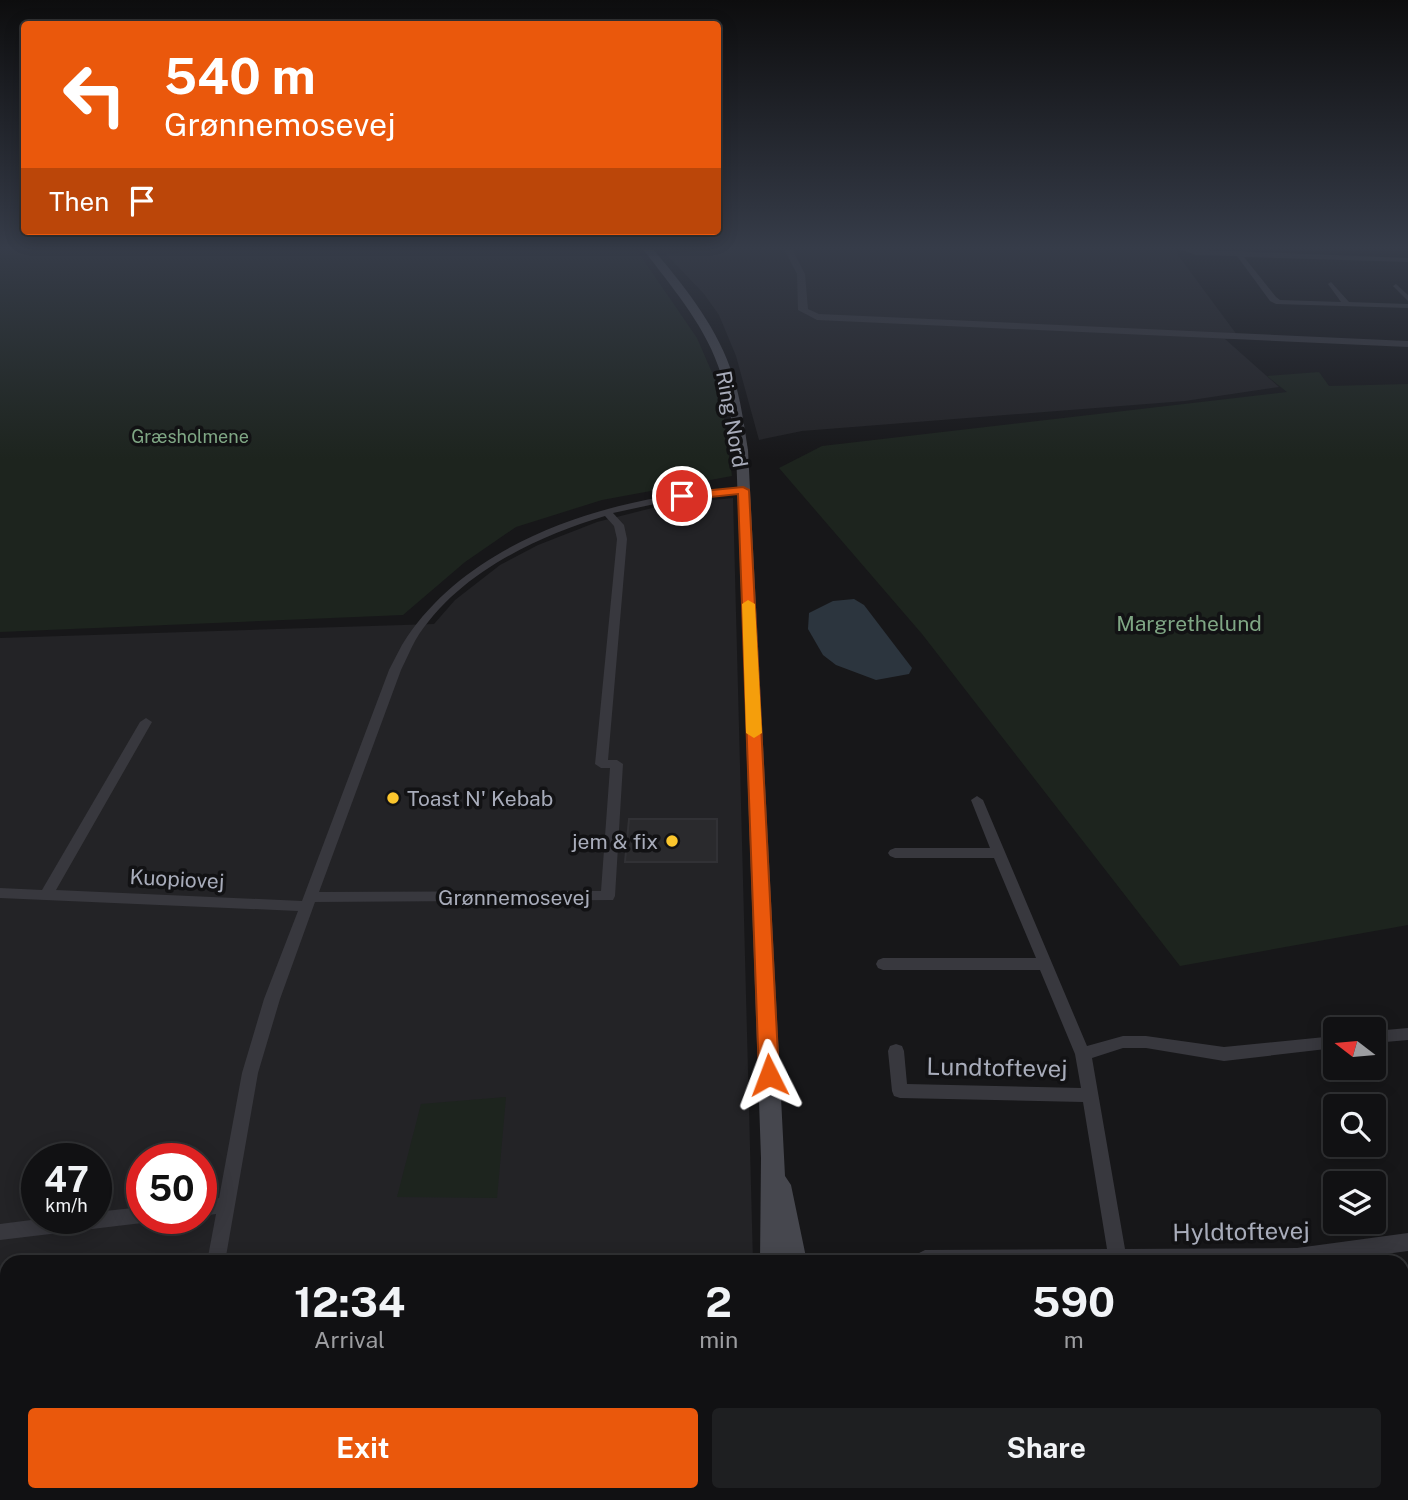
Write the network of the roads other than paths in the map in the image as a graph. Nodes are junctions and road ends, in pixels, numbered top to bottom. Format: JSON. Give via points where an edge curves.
{"nodes":[{"id":1,"x":700,"y":319,"type":"edge"},
{"id":2,"x":833,"y":319,"type":"edge"},
{"id":3,"x":1408,"y":344,"type":"edge"},
{"id":4,"x":743,"y":490,"type":"junction"},
{"id":5,"x":607,"y":512,"type":"junction"},
{"id":6,"x":146,"y":722,"type":"dead end"},
{"id":7,"x":977,"y":800,"type":"dead end"},
{"id":8,"x":895,"y":853,"type":"dead end"},
{"id":9,"x":1000,"y":853,"type":"junction"},
{"id":10,"x":0,"y":893,"type":"edge"},
{"id":11,"x":46,"y":895,"type":"junction"},
{"id":12,"x":307,"y":902,"type":"junction"},
{"id":13,"x":883,"y":964,"type":"dead end"},
{"id":14,"x":1045,"y":964,"type":"junction"},
{"id":15,"x":1408,"y":1034,"type":"edge"},
{"id":16,"x":1386,"y":1036,"type":"edge"},
{"id":17,"x":1323,"y":1043,"type":"edge"},
{"id":18,"x":896,"y":1051,"type":"dead end"},
{"id":19,"x":1083,"y":1054,"type":"junction"},
{"id":20,"x":1091,"y":1095,"type":"junction"},
{"id":21,"x":772,"y":1158,"type":"junction"},
{"id":22,"x":225,"y":1205,"type":"junction"},
{"id":23,"x":217,"y":1206,"type":"edge"},
{"id":24,"x":126,"y":1217,"type":"edge"},
{"id":25,"x":0,"y":1232,"type":"edge"},
{"id":26,"x":1408,"y":1242,"type":"edge"},
{"id":27,"x":217,"y":1255,"type":"edge"},
{"id":28,"x":773,"y":1255,"type":"edge"},
{"id":29,"x":793,"y":1255,"type":"edge"},
{"id":30,"x":1116,"y":1255,"type":"edge"},
{"id":31,"x":1318,"y":1255,"type":"edge"}],
"edges":[{"from":1,"to":4,"type":"main road","name":"Ring Nord","via":[[724,365],[742,450]]},
{"from":2,"to":3,"type":"street"},
{"from":4,"to":5,"type":"street","via":[[670,498]]},
{"from":4,"to":21,"type":"main road","name":"Ring Nord"},
{"from":5,"to":12,"type":"street","via":[[518,547],[480,570],[412,637],[395,670]]},
{"from":5,"to":12,"type":"street","name":"Grønnemosevej","via":[[619,525],[622,539],[601,764],[617,764],[608,896]]},
{"from":6,"to":11,"type":"street"},
{"from":7,"to":9,"type":"street","name":"Lundtoftevej"},
{"from":8,"to":9,"type":"street"},
{"from":9,"to":14,"type":"street","name":"Lundtoftevej"},
{"from":10,"to":11,"type":"street","name":"Kuopiovej"},
{"from":11,"to":12,"type":"street","name":"Kuopiovej"},
{"from":12,"to":22,"type":"street","via":[[250,1073]]},
{"from":13,"to":14,"type":"street"},
{"from":14,"to":19,"type":"street","name":"Lundtoftevej"},
{"from":15,"to":16,"type":"street"},
{"from":17,"to":19,"type":"street","via":[[1224,1054],[1123,1042]]},
{"from":18,"to":20,"type":"street","name":"Lundtoftevej","via":[[900,1091]]},
{"from":19,"to":20,"type":"street","name":"Lundtoftevej"},
{"from":20,"to":30,"type":"street","name":"Lundtoftevej"},
{"from":21,"to":28,"type":"main road","name":"Ring Nord"},
{"from":21,"to":29,"type":"main road","name":"Ring Nord"},
{"from":22,"to":23,"type":"street"},
{"from":22,"to":27,"type":"street"},
{"from":24,"to":25,"type":"street"},
{"from":26,"to":31,"type":"street","name":"Hyldtoftevej"}]}
